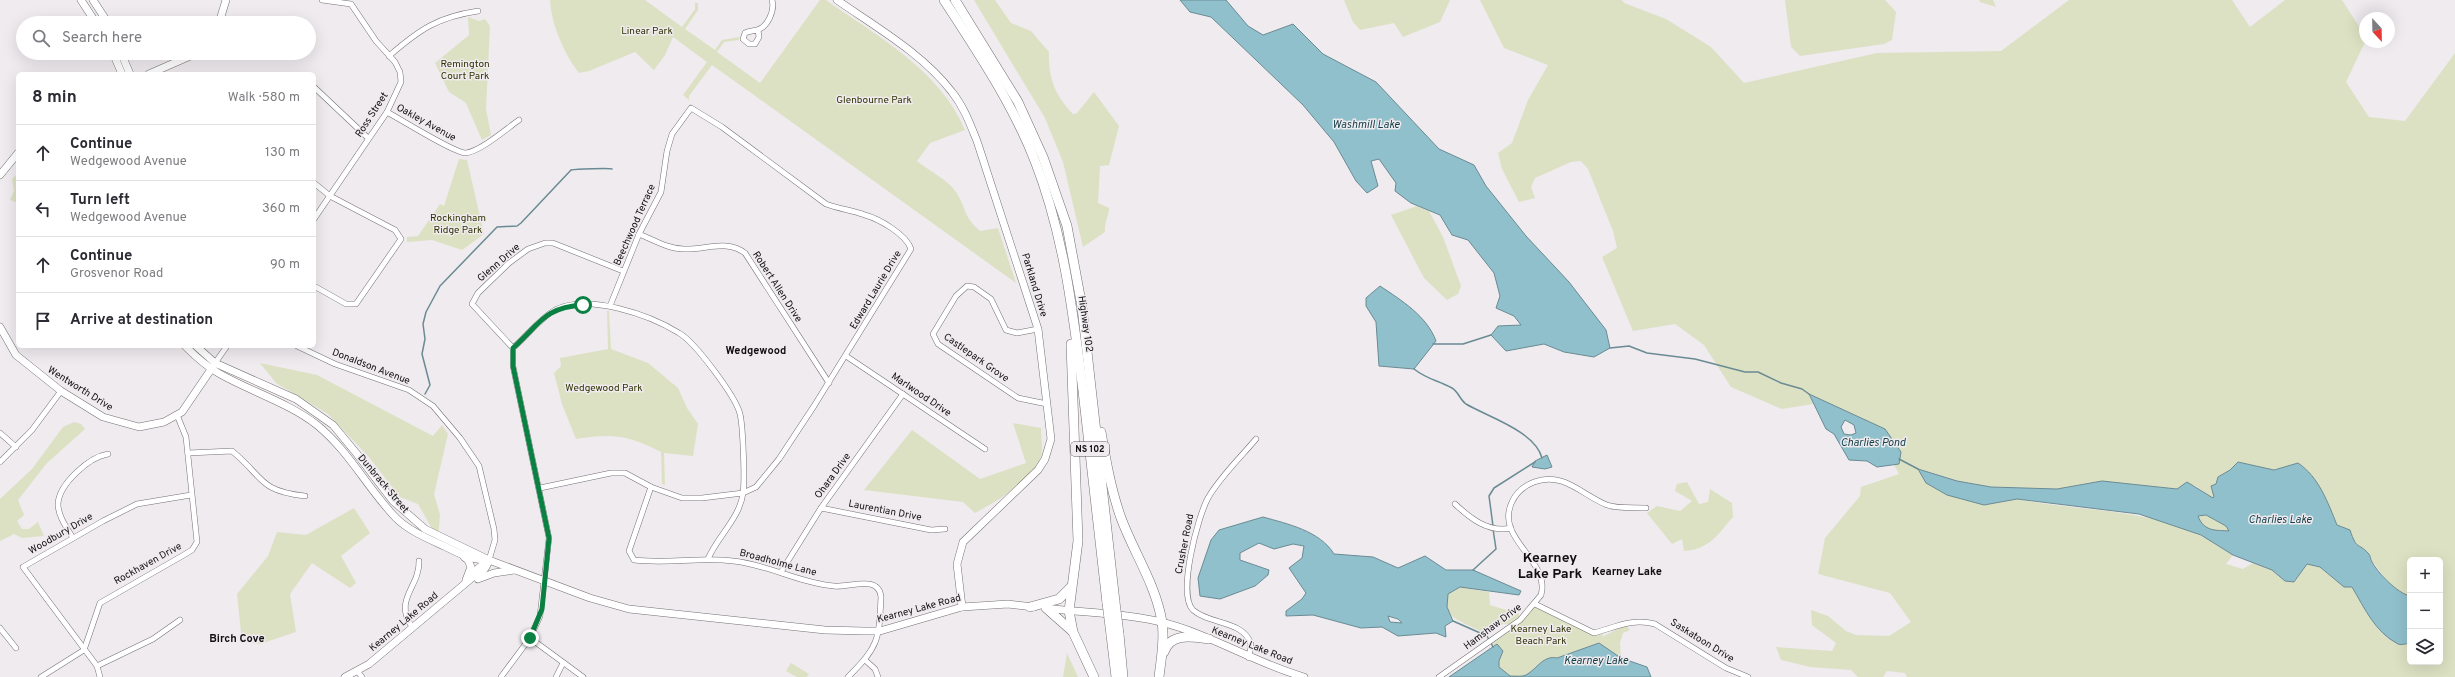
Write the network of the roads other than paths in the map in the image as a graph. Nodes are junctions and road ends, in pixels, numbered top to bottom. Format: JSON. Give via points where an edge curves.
{"nodes":[{"id":1,"x":81,"y":0,"type":"edge"},
{"id":2,"x":94,"y":0,"type":"edge"},
{"id":3,"x":226,"y":0,"type":"edge"},
{"id":4,"x":322,"y":0,"type":"edge"},
{"id":5,"x":357,"y":0,"type":"edge"},
{"id":6,"x":772,"y":0,"type":"edge"},
{"id":7,"x":837,"y":0,"type":"edge"},
{"id":8,"x":944,"y":0,"type":"edge"},
{"id":9,"x":955,"y":0,"type":"edge"},
{"id":10,"x":352,"y":4,"type":"junction"},
{"id":11,"x":478,"y":11,"type":"dead end"},
{"id":12,"x":91,"y":16,"type":"edge"},
{"id":13,"x":104,"y":16,"type":"edge"},
{"id":14,"x":221,"y":16,"type":"edge"},
{"id":15,"x":758,"y":30,"type":"dead end"},
{"id":16,"x":389,"y":56,"type":"junction"},
{"id":17,"x":116,"y":60,"type":"edge"},
{"id":18,"x":125,"y":60,"type":"edge"},
{"id":19,"x":181,"y":60,"type":"edge"},
{"id":20,"x":121,"y":72,"type":"edge"},
{"id":21,"x":129,"y":72,"type":"edge"},
{"id":22,"x":154,"y":72,"type":"edge"},
{"id":23,"x":316,"y":89,"type":"edge"},
{"id":24,"x":691,"y":108,"type":"joint"},
{"id":25,"x":387,"y":112,"type":"junction"},
{"id":26,"x":519,"y":120,"type":"dead end"},
{"id":27,"x":368,"y":138,"type":"junction"},
{"id":28,"x":16,"y":155,"type":"edge"},
{"id":29,"x":9,"y":162,"type":"junction"},
{"id":30,"x":0,"y":167,"type":"edge"},
{"id":31,"x":0,"y":175,"type":"edge"},
{"id":32,"x":316,"y":185,"type":"edge"},
{"id":33,"x":330,"y":196,"type":"junction"},
{"id":34,"x":316,"y":216,"type":"edge"},
{"id":35,"x":640,"y":234,"type":"junction"},
{"id":36,"x":623,"y":271,"type":"junction"},
{"id":37,"x":316,"y":287,"type":"edge"},
{"id":38,"x":1070,"y":296,"type":"junction"},
{"id":39,"x":610,"y":306,"type":"junction"},
{"id":40,"x":0,"y":327,"type":"edge"},
{"id":41,"x":1084,"y":328,"type":"junction"},
{"id":42,"x":1038,"y":329,"type":"junction"},
{"id":43,"x":187,"y":348,"type":"edge"},
{"id":44,"x":198,"y":348,"type":"edge"},
{"id":45,"x":226,"y":348,"type":"edge"},
{"id":46,"x":301,"y":348,"type":"edge"},
{"id":47,"x":513,"y":348,"type":"junction"},
{"id":48,"x":846,"y":356,"type":"junction"},
{"id":49,"x":213,"y":366,"type":"junction"},
{"id":50,"x":829,"y":383,"type":"junction"},
{"id":51,"x":61,"y":391,"type":"junction"},
{"id":52,"x":903,"y":394,"type":"junction"},
{"id":53,"x":1047,"y":404,"type":"junction"},
{"id":54,"x":177,"y":415,"type":"junction"},
{"id":55,"x":0,"y":433,"type":"edge"},
{"id":56,"x":1256,"y":439,"type":"dead end"},
{"id":57,"x":16,"y":447,"type":"junction"},
{"id":58,"x":984,"y":449,"type":"dead end"},
{"id":59,"x":188,"y":453,"type":"junction"},
{"id":60,"x":108,"y":454,"type":"dead end"},
{"id":61,"x":0,"y":462,"type":"edge"},
{"id":62,"x":651,"y":487,"type":"junction"},
{"id":63,"x":540,"y":488,"type":"junction"},
{"id":64,"x":743,"y":493,"type":"junction"},
{"id":65,"x":191,"y":495,"type":"junction"},
{"id":66,"x":305,"y":496,"type":"dead end"},
{"id":67,"x":1455,"y":504,"type":"dead end"},
{"id":68,"x":821,"y":508,"type":"junction"},
{"id":69,"x":1646,"y":508,"type":"dead end"},
{"id":70,"x":1510,"y":528,"type":"junction"},
{"id":71,"x":945,"y":529,"type":"dead end"},
{"id":72,"x":73,"y":538,"type":"junction"},
{"id":73,"x":459,"y":553,"type":"junction"},
{"id":74,"x":708,"y":559,"type":"junction"},
{"id":75,"x":489,"y":560,"type":"junction"},
{"id":76,"x":419,"y":561,"type":"dead end"},
{"id":77,"x":517,"y":570,"type":"junction"},
{"id":78,"x":781,"y":572,"type":"junction"},
{"id":79,"x":544,"y":581,"type":"junction"},
{"id":80,"x":462,"y":587,"type":"junction"},
{"id":81,"x":1071,"y":587,"type":"junction"},
{"id":82,"x":1111,"y":603,"type":"junction"},
{"id":83,"x":1535,"y":604,"type":"junction"},
{"id":84,"x":962,"y":607,"type":"junction"},
{"id":85,"x":1030,"y":607,"type":"junction"},
{"id":86,"x":1046,"y":608,"type":"junction"},
{"id":87,"x":1069,"y":611,"type":"junction"},
{"id":88,"x":180,"y":620,"type":"dead end"},
{"id":89,"x":1162,"y":623,"type":"junction"},
{"id":90,"x":412,"y":627,"type":"junction"},
{"id":91,"x":0,"y":628,"type":"edge"},
{"id":92,"x":880,"y":630,"type":"junction"},
{"id":93,"x":1073,"y":632,"type":"junction"},
{"id":94,"x":1115,"y":635,"type":"junction"},
{"id":95,"x":530,"y":638,"type":"junction"},
{"id":96,"x":1209,"y":639,"type":"junction"},
{"id":97,"x":16,"y":648,"type":"dead end"},
{"id":98,"x":84,"y":650,"type":"junction"},
{"id":99,"x":1249,"y":658,"type":"junction"},
{"id":100,"x":1161,"y":659,"type":"junction"},
{"id":101,"x":865,"y":660,"type":"junction"},
{"id":102,"x":563,"y":663,"type":"junction"},
{"id":103,"x":96,"y":666,"type":"junction"},
{"id":104,"x":360,"y":674,"type":"edge"},
{"id":105,"x":41,"y":677,"type":"edge"},
{"id":106,"x":100,"y":677,"type":"edge"},
{"id":107,"x":345,"y":677,"type":"edge"},
{"id":108,"x":501,"y":677,"type":"edge"},
{"id":109,"x":556,"y":677,"type":"edge"},
{"id":110,"x":583,"y":677,"type":"edge"},
{"id":111,"x":848,"y":677,"type":"edge"},
{"id":112,"x":878,"y":677,"type":"edge"},
{"id":113,"x":1094,"y":677,"type":"edge"},
{"id":114,"x":1116,"y":677,"type":"edge"},
{"id":115,"x":1123,"y":677,"type":"edge"},
{"id":116,"x":1159,"y":677,"type":"edge"},
{"id":117,"x":1304,"y":677,"type":"edge"},
{"id":118,"x":1439,"y":677,"type":"edge"},
{"id":119,"x":1748,"y":677,"type":"edge"}],
"edges":[{"from":1,"to":12,"type":"main road"},
{"from":2,"to":13,"type":"main road"},
{"from":3,"to":14,"type":"main road"},
{"from":4,"to":10,"type":"street"},
{"from":5,"to":10,"type":"street"},
{"from":6,"to":15,"type":"street","via":[[773,10]]},
{"from":7,"to":42,"type":"main road","name":"Parkland Drive","via":[[899,44],[942,79],[966,113]]},
{"from":8,"to":38,"type":"highway","name":"Highway 102","number":"NS 102","via":[[1008,104],[1035,160],[1059,238]]},
{"from":9,"to":41,"type":"highway","name":"Highway 102","number":"NS 102","via":[[1018,102],[1043,157],[1066,226],[1076,267]]},
{"from":10,"to":16,"type":"street","name":"Ross Street"},
{"from":11,"to":16,"type":"street","via":[[437,20],[422,28]]},
{"from":16,"to":25,"type":"street","name":"Ross Street","via":[[400,72],[401,82]]},
{"from":17,"to":20,"type":"main road"},
{"from":18,"to":21,"type":"main road"},
{"from":19,"to":22,"type":"main road"},
{"from":23,"to":27,"type":"street"},
{"from":24,"to":35,"type":"street","name":"Beechwood Terrace","via":[[672,134],[661,192]]},
{"from":24,"to":48,"type":"street","name":"Edward Laurie Drive","via":[[722,127],[826,204],[840,210],[866,215],[894,231],[909,244],[911,249],[906,258]]},
{"from":25,"to":26,"type":"street","name":"Oakley Avenue","via":[[450,148],[466,153],[475,150]]},
{"from":25,"to":27,"type":"street","name":"Ross Street"},
{"from":27,"to":33,"type":"street","name":"Ross Street"},
{"from":28,"to":29,"type":"main road"},
{"from":29,"to":30,"type":"main road"},
{"from":29,"to":31,"type":"main road"},
{"from":32,"to":33,"type":"street"},
{"from":33,"to":34,"type":"street","name":"Ross Street"},
{"from":33,"to":37,"type":"street","via":[[395,230],[401,239],[356,304],[346,304]]},
{"from":35,"to":36,"type":"street","name":"Beechwood Terrace"},
{"from":35,"to":50,"type":"street","name":"Robert Allen Drive","via":[[670,247],[684,249],[730,245],[745,253]]},
{"from":36,"to":39,"type":"street","name":"Beechwood Terrace"},
{"from":36,"to":47,"type":"street","name":"Glenn Drive","via":[[553,243],[528,249],[478,293],[472,304]]},
{"from":38,"to":81,"type":"highway","via":[[1078,509],[1078,541]]},
{"from":38,"to":82,"type":"highway","name":"Highway 102","number":"NS 102"},
{"from":39,"to":47,"type":"street","via":[[570,306],[556,309]]},
{"from":39,"to":64,"type":"street","via":[[625,309],[680,334],[707,362],[735,403],[740,415]]},
{"from":40,"to":51,"type":"main road","name":"Wentworth Drive","via":[[16,355]]},
{"from":41,"to":82,"type":"highway","name":"Highway 102","number":"NS 102"},
{"from":41,"to":89,"type":"highway","via":[[1112,490],[1121,519],[1158,603]]},
{"from":42,"to":53,"type":"main road","name":"Parkland Drive"},
{"from":42,"to":53,"type":"street","name":"Castlepark Grove","via":[[1017,332],[1006,330],[991,299],[974,287],[968,286],[956,296],[933,334],[938,344],[1015,396]]},
{"from":43,"to":49,"type":"main road","name":"Dunbrack Street"},
{"from":44,"to":49,"type":"main road","name":"Dunbrack Street"},
{"from":45,"to":49,"type":"street"},
{"from":46,"to":75,"type":"street","name":"Donaldson Avenue","via":[[335,364],[409,390],[433,406],[460,438],[478,466],[494,529],[494,546]]},
{"from":47,"to":63,"type":"street","via":[[513,366]]},
{"from":48,"to":50,"type":"street","name":"Edward Laurie Drive"},
{"from":48,"to":52,"type":"street","name":"Marlwood Drive"},
{"from":49,"to":54,"type":"main road","name":"Wentworth Drive","via":[[190,402]]},
{"from":49,"to":73,"type":"main road","name":"Dunbrack Street","via":[[316,424],[339,446],[397,519],[423,537]]},
{"from":49,"to":75,"type":"main road","name":"Dunbrack Street","via":[[296,399],[333,425],[384,490],[405,512],[425,529]]},
{"from":50,"to":64,"type":"street","name":"Edward Laurie Drive","via":[[779,459],[756,487]]},
{"from":51,"to":54,"type":"main road","name":"Wentworth Drive","via":[[103,417],[139,427],[164,422]]},
{"from":51,"to":57,"type":"street"},
{"from":52,"to":58,"type":"street","name":"Marlwood Drive"},
{"from":52,"to":68,"type":"street","name":"Ohara Drive"},
{"from":53,"to":84,"type":"main road","name":"Parkland Drive","via":[[1051,439],[1045,459],[1038,470],[963,542],[957,564]]},
{"from":54,"to":59,"type":"street","name":"Rockhaven Drive","via":[[186,437]]},
{"from":55,"to":57,"type":"street"},
{"from":56,"to":99,"type":"street","name":"Crusher Road","via":[[1211,493],[1204,506],[1187,577],[1188,599],[1192,608],[1205,617],[1244,631],[1252,644]]},
{"from":57,"to":61,"type":"street"},
{"from":59,"to":65,"type":"street","name":"Rockhaven Drive"},
{"from":59,"to":66,"type":"street","via":[[232,451],[246,463],[261,482],[287,494]]},
{"from":60,"to":72,"type":"street","via":[[97,456],[80,468],[62,492],[58,503],[60,514]]},
{"from":62,"to":63,"type":"street","via":[[625,474],[612,473]]},
{"from":62,"to":64,"type":"street","via":[[682,498]]},
{"from":62,"to":74,"type":"street","name":"Broadholme Lane","via":[[629,551],[630,555],[634,560]]},
{"from":63,"to":79,"type":"street","via":[[549,538]]},
{"from":64,"to":74,"type":"street","via":[[732,519],[714,544]]},
{"from":65,"to":72,"type":"street","name":"Woodbury Drive","via":[[137,504]]},
{"from":65,"to":98,"type":"street","name":"Rockhaven Drive","via":[[197,536],[192,550],[100,602]]},
{"from":67,"to":70,"type":"street","via":[[1476,521],[1494,529]]},
{"from":68,"to":71,"type":"street","name":"Laurentian Drive","via":[[931,530]]},
{"from":68,"to":78,"type":"street","name":"Ohara Drive"},
{"from":69,"to":70,"type":"street","via":[[1610,506],[1566,482],[1540,480],[1525,487],[1514,499],[1508,517]]},
{"from":70,"to":83,"type":"street","name":"Hamshaw Drive","via":[[1542,579],[1541,595]]},
{"from":72,"to":98,"type":"street","name":"Woodbury Drive","via":[[23,567]]},
{"from":73,"to":75,"type":"main road","name":"Dunbrack Street","via":[[479,560]]},
{"from":73,"to":80,"type":"main road","via":[[468,560],[471,567]]},
{"from":74,"to":78,"type":"street","name":"Broadholme Lane","via":[[734,561]]},
{"from":75,"to":77,"type":"main road","name":"Kearney Lake Road"},
{"from":75,"to":80,"type":"main road","name":"Kearney Lake Road","via":[[482,564]]},
{"from":76,"to":90,"type":"street","via":[[420,569],[404,605],[407,620]]},
{"from":77,"to":79,"type":"main road","name":"Kearney Lake Road"},
{"from":77,"to":80,"type":"main road","via":[[494,573]]},
{"from":78,"to":92,"type":"street","name":"Broadholme Lane","via":[[834,586],[876,586],[880,591]]},
{"from":79,"to":92,"type":"main road","name":"Kearney Lake Road","via":[[629,609],[825,630]]},
{"from":79,"to":95,"type":"street","via":[[542,609]]},
{"from":80,"to":90,"type":"main road","name":"Kearney Lake Road"},
{"from":81,"to":85,"type":"highway","via":[[1059,599]]},
{"from":81,"to":87,"type":"highway"},
{"from":82,"to":94,"type":"highway","name":"Highway 102","number":"NS 102","bridge":true},
{"from":83,"to":118,"type":"street","name":"Hamshaw Drive","via":[[1520,620]]},
{"from":83,"to":119,"type":"street","name":"Saskatoon Drive","via":[[1594,633],[1625,622],[1655,624],[1726,668]]},
{"from":84,"to":85,"type":"main road","name":"Kearney Lake Road","via":[[1008,604]]},
{"from":84,"to":92,"type":"main road","name":"Kearney Lake Road"},
{"from":85,"to":86,"type":"main road","name":"Kearney Lake Road"},
{"from":86,"to":87,"type":"main road","name":"Kearney Lake Road"},
{"from":86,"to":93,"type":"highway"},
{"from":87,"to":89,"type":"main road","name":"Kearney Lake Road"},
{"from":87,"to":93,"type":"highway"},
{"from":88,"to":103,"type":"street","via":[[153,639]]},
{"from":89,"to":96,"type":"main road","name":"Kearney Lake Road"},
{"from":89,"to":100,"type":"highway"},
{"from":90,"to":104,"type":"main road","name":"Kearney Lake Road"},
{"from":91,"to":97,"type":"street"},
{"from":92,"to":101,"type":"street","via":[[874,648]]},
{"from":93,"to":113,"type":"highway"},
{"from":94,"to":114,"type":"highway","name":"Highway 102","number":"NS 102"},
{"from":94,"to":115,"type":"highway","name":"Highway 102","number":"NS 102"},
{"from":95,"to":102,"type":"street"},
{"from":95,"to":108,"type":"street"},
{"from":96,"to":99,"type":"main road","name":"Kearney Lake Road"},
{"from":96,"to":100,"type":"highway","via":[[1179,637],[1166,647]]},
{"from":98,"to":103,"type":"street","name":"Woodbury Drive"},
{"from":98,"to":105,"type":"street"},
{"from":99,"to":117,"type":"main road","name":"Kearney Lake Road"},
{"from":100,"to":116,"type":"highway"},
{"from":101,"to":111,"type":"street"},
{"from":101,"to":112,"type":"street","via":[[875,669]]},
{"from":102,"to":109,"type":"street"},
{"from":102,"to":110,"type":"street"},
{"from":103,"to":106,"type":"street","name":"Woodbury Drive"},
{"from":104,"to":107,"type":"main road","name":"Kearney Lake Road"}]}
